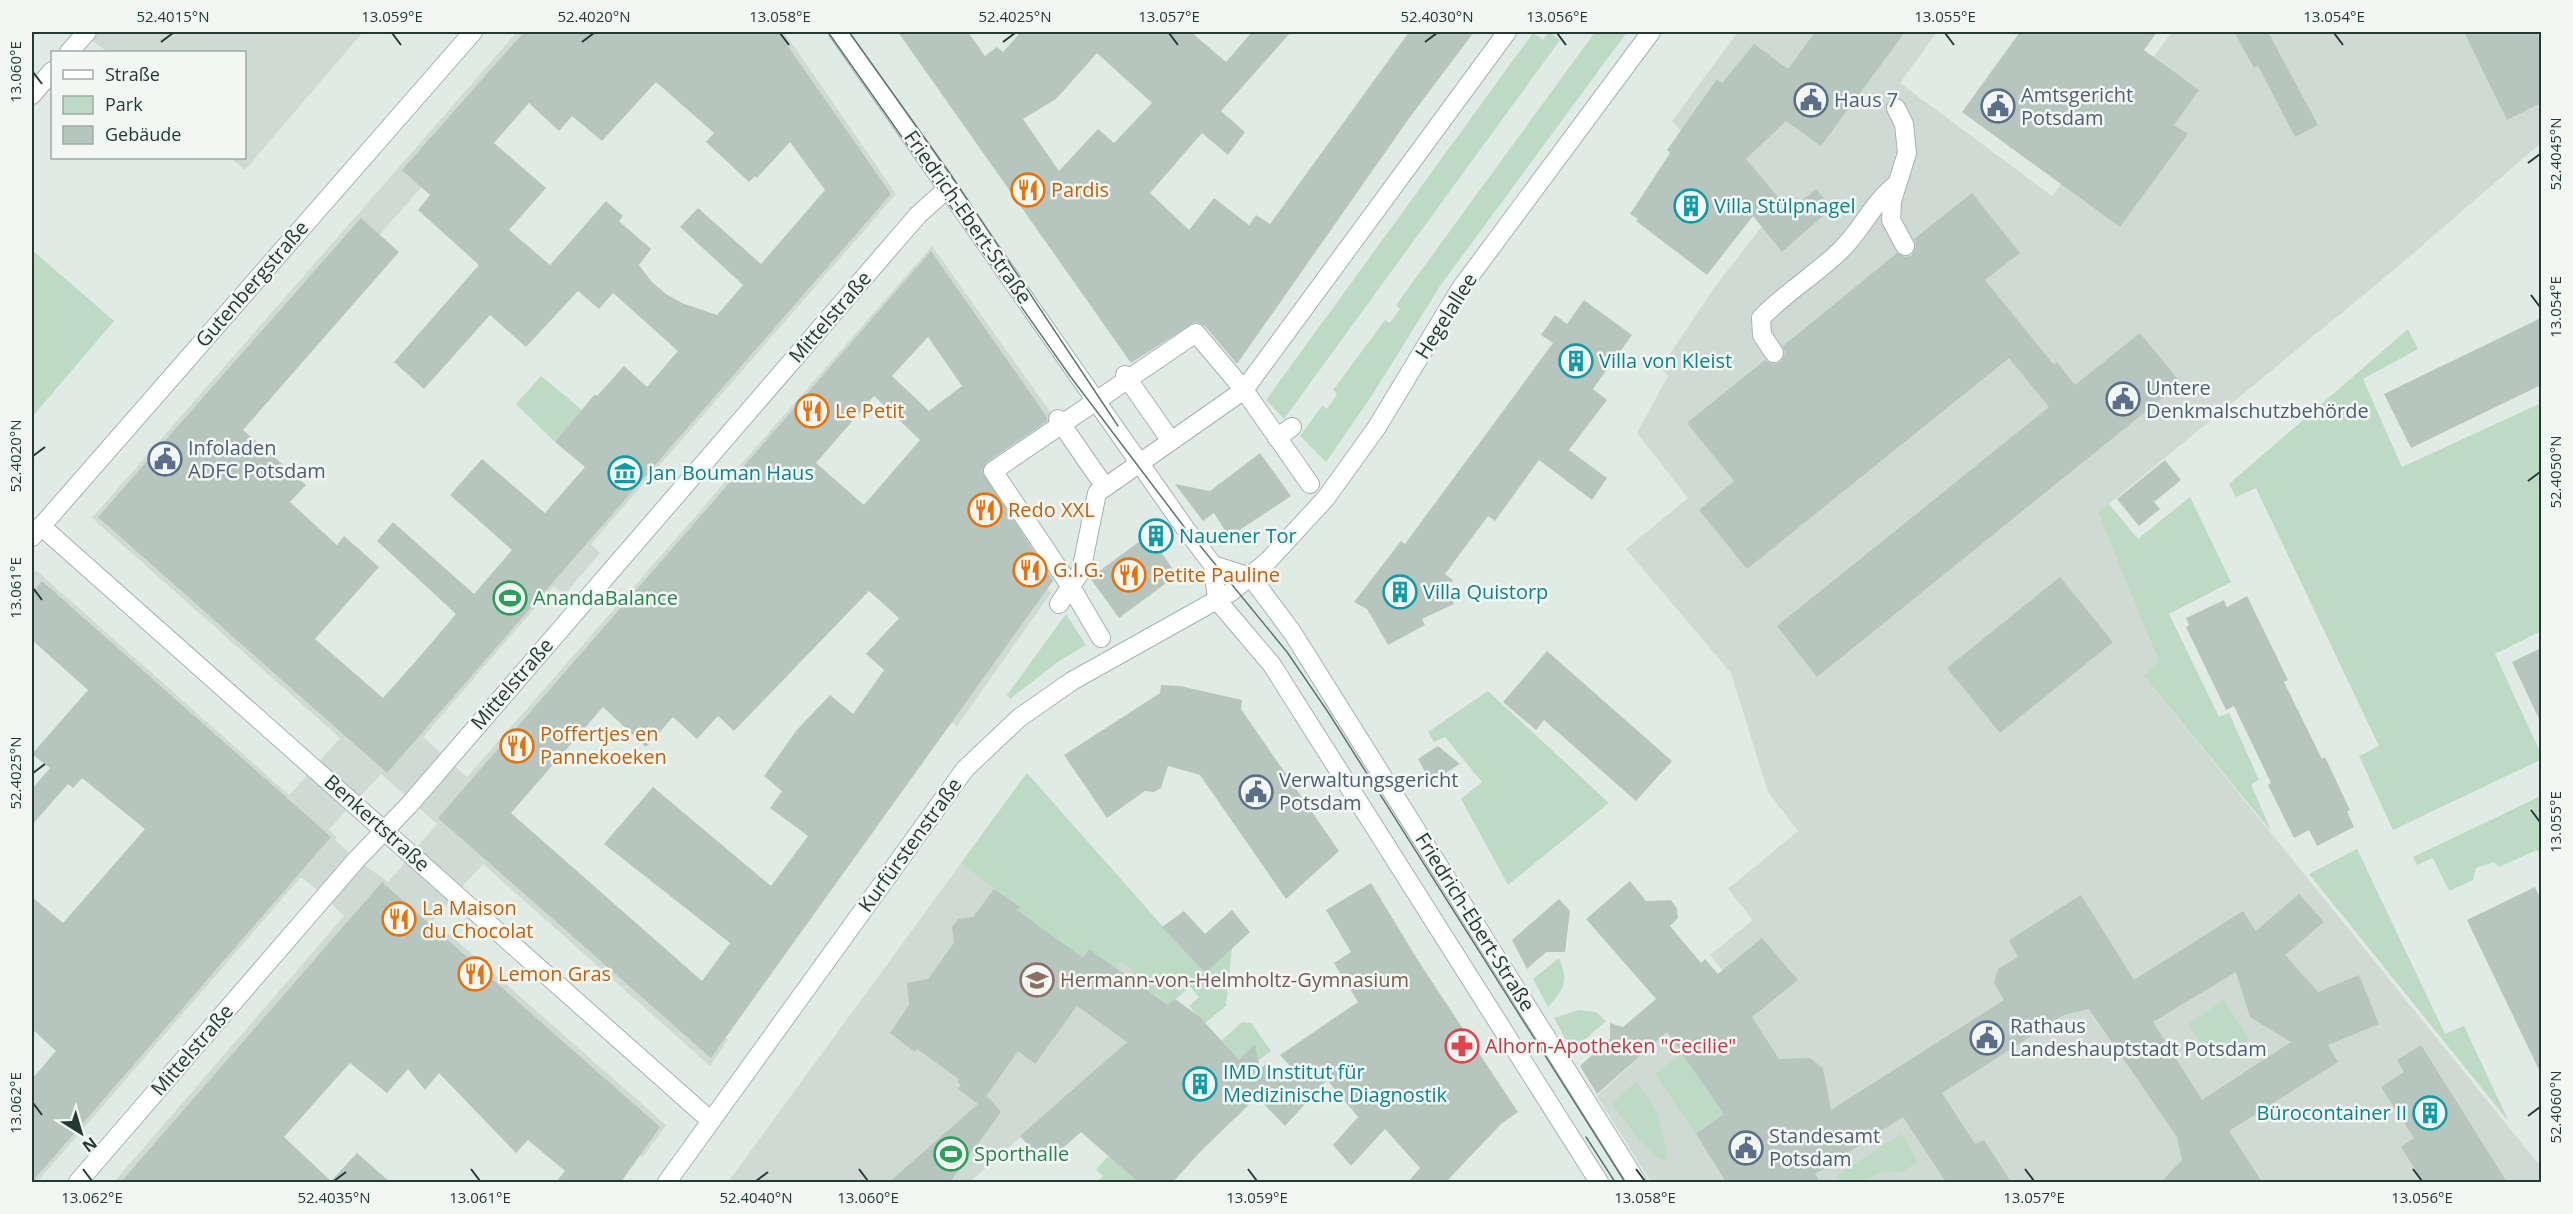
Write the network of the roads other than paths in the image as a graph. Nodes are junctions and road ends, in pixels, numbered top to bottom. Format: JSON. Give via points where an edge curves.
{"nodes":[{"id":1,"x":87,"y":32,"type":"edge"},
{"id":2,"x":473,"y":32,"type":"edge"},
{"id":3,"x":838,"y":32,"type":"edge"},
{"id":4,"x":1507,"y":32,"type":"edge"},
{"id":5,"x":1651,"y":32,"type":"edge"},
{"id":6,"x":70,"y":51,"type":"edge"},
{"id":7,"x":51,"y":72,"type":"edge"},
{"id":8,"x":32,"y":95,"type":"edge"},
{"id":9,"x":1896,"y":108,"type":"dead end"},
{"id":10,"x":1897,"y":184,"type":"junction"},
{"id":11,"x":948,"y":188,"type":"junction"},
{"id":12,"x":1905,"y":246,"type":"dead end"},
{"id":13,"x":1774,"y":353,"type":"dead end"},
{"id":14,"x":1127,"y":377,"type":"junction"},
{"id":15,"x":1243,"y":378,"type":"junction"},
{"id":16,"x":1096,"y":402,"type":"junction"},
{"id":17,"x":1060,"y":422,"type":"junction"},
{"id":18,"x":1292,"y":427,"type":"dead end"},
{"id":19,"x":1277,"y":438,"type":"junction"},
{"id":20,"x":1171,"y":441,"type":"junction"},
{"id":21,"x":1139,"y":462,"type":"junction"},
{"id":22,"x":1310,"y":484,"type":"dead end"},
{"id":23,"x":1105,"y":487,"type":"junction"},
{"id":24,"x":36,"y":531,"type":"edge"},
{"id":25,"x":1213,"y":565,"type":"junction"},
{"id":26,"x":1251,"y":577,"type":"junction"},
{"id":27,"x":1071,"y":587,"type":"junction"},
{"id":28,"x":1224,"y":596,"type":"junction"},
{"id":29,"x":1059,"y":604,"type":"dead end"},
{"id":30,"x":1101,"y":638,"type":"dead end"},
{"id":31,"x":385,"y":830,"type":"junction"},
{"id":32,"x":711,"y":1121,"type":"junction"},
{"id":33,"x":78,"y":1182,"type":"edge"},
{"id":34,"x":667,"y":1182,"type":"edge"},
{"id":35,"x":1599,"y":1182,"type":"edge"},
{"id":36,"x":1637,"y":1182,"type":"edge"}],
"edges":[{"from":1,"to":6,"type":"street"},
{"from":2,"to":24,"type":"street","name":"Gutenbergstraße"},
{"from":3,"to":11,"type":"street","name":"Friedrich-Ebert-Straße"},
{"from":4,"to":15,"type":"street"},
{"from":5,"to":26,"type":"street","name":"Hegelallee","via":[[1461,288],[1377,427],[1326,498]]},
{"from":7,"to":8,"type":"street"},
{"from":9,"to":10,"type":"street","via":[[1907,141],[1905,166]]},
{"from":10,"to":12,"type":"street","via":[[1891,220]]},
{"from":10,"to":13,"type":"street","via":[[1881,196],[1841,250],[1761,318],[1762,336]]},
{"from":11,"to":16,"type":"street","name":"Friedrich-Ebert-Straße"},
{"from":11,"to":31,"type":"street","name":"Mittelstraße","via":[[918,215]]},
{"from":14,"to":15,"type":"street","via":[[1196,333]]},
{"from":14,"to":16,"type":"street"},
{"from":14,"to":20,"type":"street"},
{"from":15,"to":19,"type":"street"},
{"from":15,"to":20,"type":"street"},
{"from":16,"to":17,"type":"street"},
{"from":16,"to":21,"type":"street","name":"Friedrich-Ebert-Straße"},
{"from":17,"to":23,"type":"street"},
{"from":17,"to":27,"type":"street","via":[[993,471],[1004,493]]},
{"from":18,"to":19,"type":"street"},
{"from":19,"to":22,"type":"street"},
{"from":20,"to":21,"type":"street"},
{"from":21,"to":23,"type":"street"},
{"from":21,"to":25,"type":"street","name":"Friedrich-Ebert-Straße"},
{"from":23,"to":27,"type":"street","via":[[1096,493],[1082,571]]},
{"from":24,"to":31,"type":"street","name":"Benkertstraße"},
{"from":25,"to":26,"type":"street"},
{"from":25,"to":28,"type":"street"},
{"from":26,"to":28,"type":"street","name":"Hegelallee"},
{"from":26,"to":36,"type":"street","name":"Friedrich-Ebert-Straße","via":[[1292,632]]},
{"from":27,"to":29,"type":"street"},
{"from":27,"to":30,"type":"street"},
{"from":28,"to":32,"type":"street","name":"Kurfürstenstraße","via":[[1072,681],[1019,718],[965,769]]},
{"from":28,"to":35,"type":"street","name":"Friedrich-Ebert-Straße","via":[[1272,665]]},
{"from":31,"to":32,"type":"street","name":"Benkertstraße"},
{"from":31,"to":33,"type":"street","name":"Mittelstraße"},
{"from":32,"to":34,"type":"street","name":"Kurfürstenstraße"}]}
